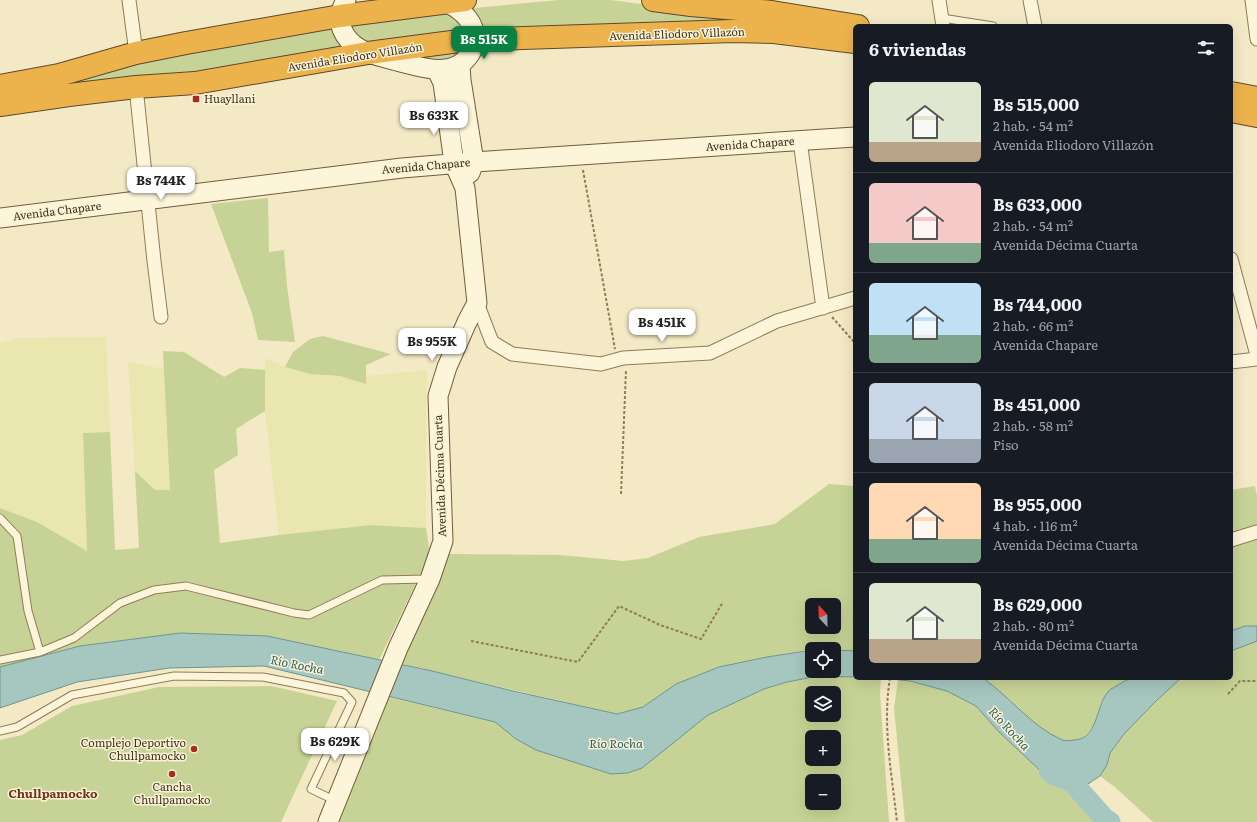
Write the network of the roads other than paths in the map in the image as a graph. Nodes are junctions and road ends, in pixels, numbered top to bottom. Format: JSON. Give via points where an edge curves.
{"nodes":[{"id":1,"x":129,"y":0,"type":"edge"},
{"id":2,"x":653,"y":0,"type":"edge"},
{"id":3,"x":939,"y":0,"type":"edge"},
{"id":4,"x":1030,"y":0,"type":"edge"},
{"id":5,"x":1252,"y":0,"type":"edge"},
{"id":6,"x":449,"y":1,"type":"edge"},
{"id":7,"x":771,"y":6,"type":"edge"},
{"id":8,"x":343,"y":8,"type":"edge"},
{"id":9,"x":942,"y":22,"type":"edge"},
{"id":10,"x":968,"y":24,"type":"edge"},
{"id":11,"x":1035,"y":24,"type":"edge"},
{"id":12,"x":853,"y":25,"type":"edge"},
{"id":13,"x":474,"y":39,"type":"junction"},
{"id":14,"x":1257,"y":39,"type":"edge"},
{"id":15,"x":853,"y":42,"type":"edge"},
{"id":16,"x":136,"y":53,"type":"junction"},
{"id":17,"x":368,"y":53,"type":"junction"},
{"id":18,"x":460,"y":65,"type":"junction"},
{"id":19,"x":436,"y":70,"type":"junction"},
{"id":20,"x":0,"y":86,"type":"edge"},
{"id":21,"x":136,"y":87,"type":"junction"},
{"id":22,"x":1233,"y":94,"type":"edge"},
{"id":23,"x":1257,"y":98,"type":"edge"},
{"id":24,"x":0,"y":105,"type":"edge"},
{"id":25,"x":1233,"y":111,"type":"edge"},
{"id":26,"x":1257,"y":116,"type":"edge"},
{"id":27,"x":853,"y":137,"type":"edge"},
{"id":28,"x":800,"y":141,"type":"junction"},
{"id":29,"x":474,"y":162,"type":"junction"},
{"id":30,"x":454,"y":163,"type":"junction"},
{"id":31,"x":465,"y":188,"type":"junction"},
{"id":32,"x":148,"y":200,"type":"junction"},
{"id":33,"x":0,"y":218,"type":"edge"},
{"id":34,"x":1233,"y":266,"type":"edge"},
{"id":35,"x":853,"y":299,"type":"edge"},
{"id":36,"x":477,"y":303,"type":"junction"},
{"id":37,"x":823,"y":308,"type":"junction"},
{"id":38,"x":161,"y":317,"type":"dead end"},
{"id":39,"x":1257,"y":355,"type":"edge"},
{"id":40,"x":1257,"y":358,"type":"edge"},
{"id":41,"x":1233,"y":362,"type":"edge"},
{"id":42,"x":0,"y":518,"type":"edge"},
{"id":43,"x":1257,"y":532,"type":"edge"},
{"id":44,"x":1233,"y":539,"type":"edge"},
{"id":45,"x":430,"y":579,"type":"junction"},
{"id":46,"x":40,"y":652,"type":"junction"},
{"id":47,"x":0,"y":660,"type":"edge"},
{"id":48,"x":0,"y":731,"type":"edge"},
{"id":49,"x":336,"y":801,"type":"junction"},
{"id":50,"x":328,"y":822,"type":"edge"}],
"edges":[{"from":1,"to":16,"type":"street"},
{"from":2,"to":7,"type":"highway","name":"Avenida Eliodoro Villazón","via":[[691,5]]},
{"from":3,"to":9,"type":"street"},
{"from":4,"to":11,"type":"street"},
{"from":5,"to":14,"type":"street"},
{"from":6,"to":8,"type":"highway"},
{"from":6,"to":13,"type":"main road","via":[[471,22]]},
{"from":7,"to":12,"type":"highway","name":"Avenida Eliodoro Villazón"},
{"from":8,"to":16,"type":"highway"},
{"from":8,"to":17,"type":"main road","via":[[341,26],[344,35],[349,42]]},
{"from":9,"to":10,"type":"lane"},
{"from":13,"to":15,"type":"highway","name":"Avenida Eliodoro Villazón","via":[[732,31],[774,32]]},
{"from":13,"to":17,"type":"highway","name":"Avenida Eliodoro Villazón"},
{"from":13,"to":18,"type":"main road","via":[[469,56]]},
{"from":16,"to":20,"type":"highway","via":[[59,75]]},
{"from":17,"to":19,"type":"main road"},
{"from":17,"to":21,"type":"highway","name":"Avenida Eliodoro Villazón","via":[[196,83]]},
{"from":18,"to":19,"type":"main road","via":[[447,70]]},
{"from":18,"to":29,"type":"main road"},
{"from":19,"to":30,"type":"main road","via":[[443,83]]},
{"from":21,"to":24,"type":"highway","name":"Avenida Eliodoro Villazón"},
{"from":21,"to":32,"type":"street"},
{"from":22,"to":23,"type":"highway"},
{"from":25,"to":26,"type":"highway"},
{"from":27,"to":28,"type":"main road","name":"Avenida Chapare"},
{"from":28,"to":29,"type":"main road","name":"Avenida Chapare"},
{"from":28,"to":37,"type":"street"},
{"from":29,"to":30,"type":"main road","name":"Avenida Chapare"},
{"from":29,"to":31,"type":"main road"},
{"from":30,"to":31,"type":"main road"},
{"from":30,"to":32,"type":"main road","name":"Avenida Chapare"},
{"from":31,"to":36,"type":"main road"},
{"from":32,"to":33,"type":"main road","name":"Avenida Chapare"},
{"from":32,"to":38,"type":"street"},
{"from":34,"to":39,"type":"street"},
{"from":35,"to":37,"type":"street"},
{"from":36,"to":37,"type":"street","via":[[492,342],[512,354],[601,364],[617,360],[710,353],[777,321]]},
{"from":36,"to":45,"type":"main road","name":"Avenida Décima Cuarta","via":[[446,367],[438,396],[443,541]]},
{"from":40,"to":41,"type":"street"},
{"from":42,"to":46,"type":"lane","via":[[17,536],[28,611]]},
{"from":43,"to":44,"type":"street"},
{"from":45,"to":46,"type":"lane","via":[[382,580],[309,615],[186,586],[154,590],[120,603],[74,638]]},
{"from":45,"to":49,"type":"main road","name":"Avenida Décima Cuarta","via":[[398,648]]},
{"from":46,"to":47,"type":"lane"},
{"from":48,"to":49,"type":"lane","via":[[18,727],[72,695],[174,676],[263,677],[344,693],[352,702],[311,789]]},
{"from":49,"to":50,"type":"main road","name":"Avenida Décima Cuarta"}]}
